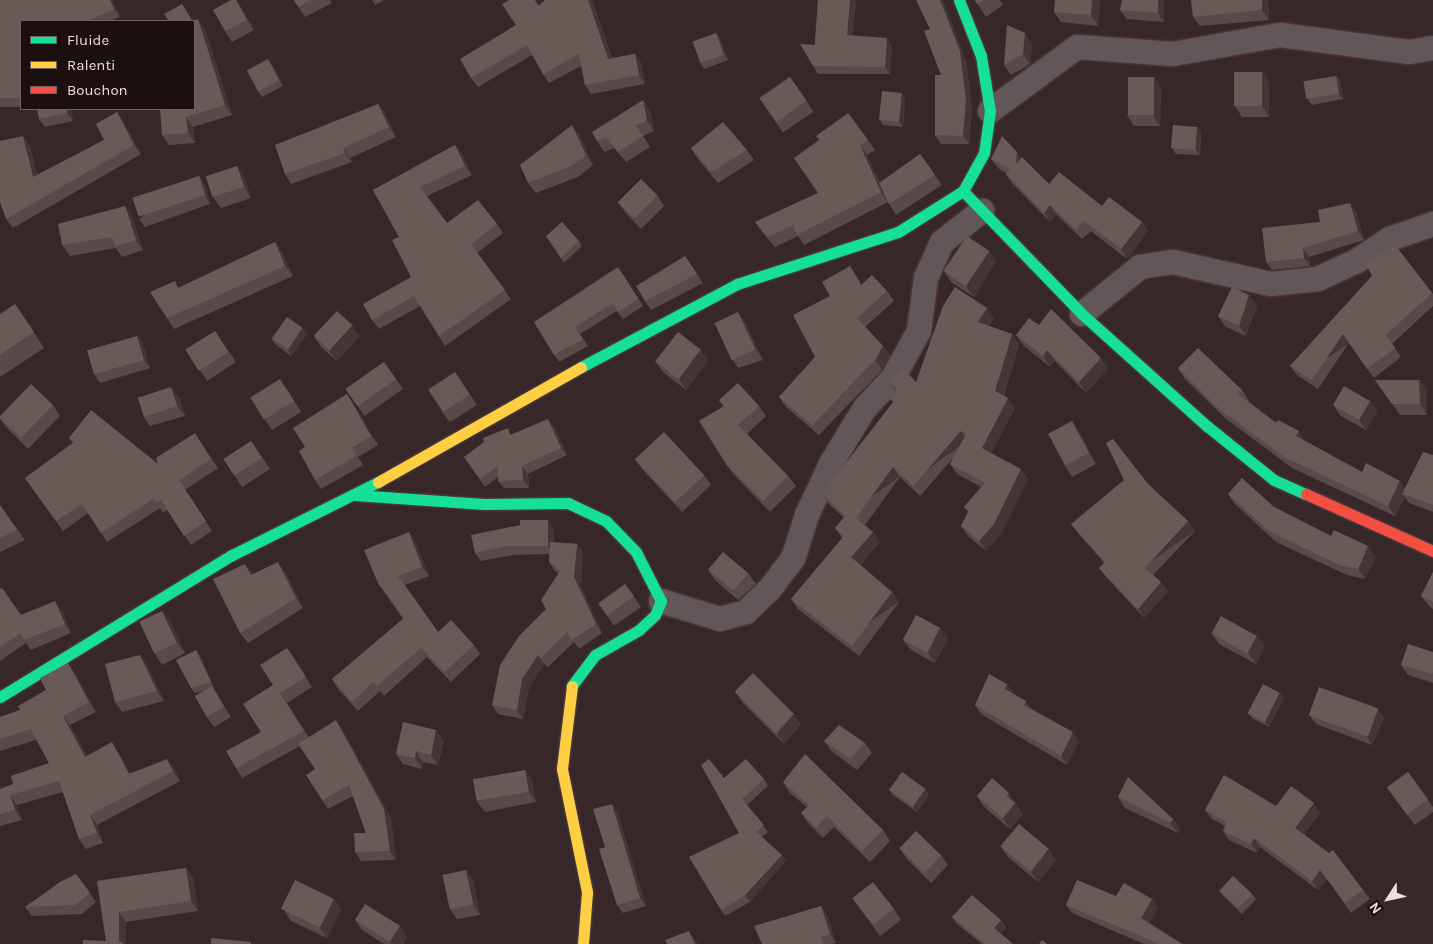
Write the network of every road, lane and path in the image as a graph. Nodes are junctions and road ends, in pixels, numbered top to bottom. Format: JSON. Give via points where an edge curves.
{"nodes":[{"id":1,"x":959,"y":0,"type":"edge"},
{"id":2,"x":1433,"y":48,"type":"edge"},
{"id":3,"x":990,"y":111,"type":"junction"},
{"id":4,"x":963,"y":191,"type":"junction"},
{"id":5,"x":982,"y":211,"type":"junction"},
{"id":6,"x":1433,"y":224,"type":"edge"},
{"id":7,"x":1082,"y":314,"type":"junction"},
{"id":8,"x":355,"y":495,"type":"junction"},
{"id":9,"x":1433,"y":551,"type":"edge"},
{"id":10,"x":661,"y":601,"type":"junction"},
{"id":11,"x":0,"y":697,"type":"edge"},
{"id":12,"x":583,"y":944,"type":"edge"}],
"edges":[{"from":1,"to":3,"type":"street","via":[[981,56]]},
{"from":2,"to":3,"type":"street","via":[[1410,52],[1280,35],[1173,54],[1077,47]]},
{"from":3,"to":4,"type":"street","via":[[984,153]]},
{"from":4,"to":5,"type":"street"},
{"from":4,"to":8,"type":"street","via":[[898,232],[737,284],[663,321]]},
{"from":5,"to":7,"type":"street"},
{"from":5,"to":10,"type":"street","via":[[942,242],[926,278],[919,331],[893,378],[865,408],[832,462],[807,516],[794,558],[770,589],[746,612],[720,618]]},
{"from":6,"to":7,"type":"street","via":[[1390,239],[1357,262],[1318,279],[1270,284],[1173,262],[1140,266]]},
{"from":7,"to":9,"type":"street","via":[[1207,426],[1274,480]]},
{"from":8,"to":10,"type":"street","via":[[484,504],[568,503],[606,521],[636,552]]},
{"from":8,"to":11,"type":"street","via":[[232,555]]},
{"from":10,"to":12,"type":"street","via":[[639,630],[595,655],[581,669],[568,694],[562,769],[587,892]]}]}
